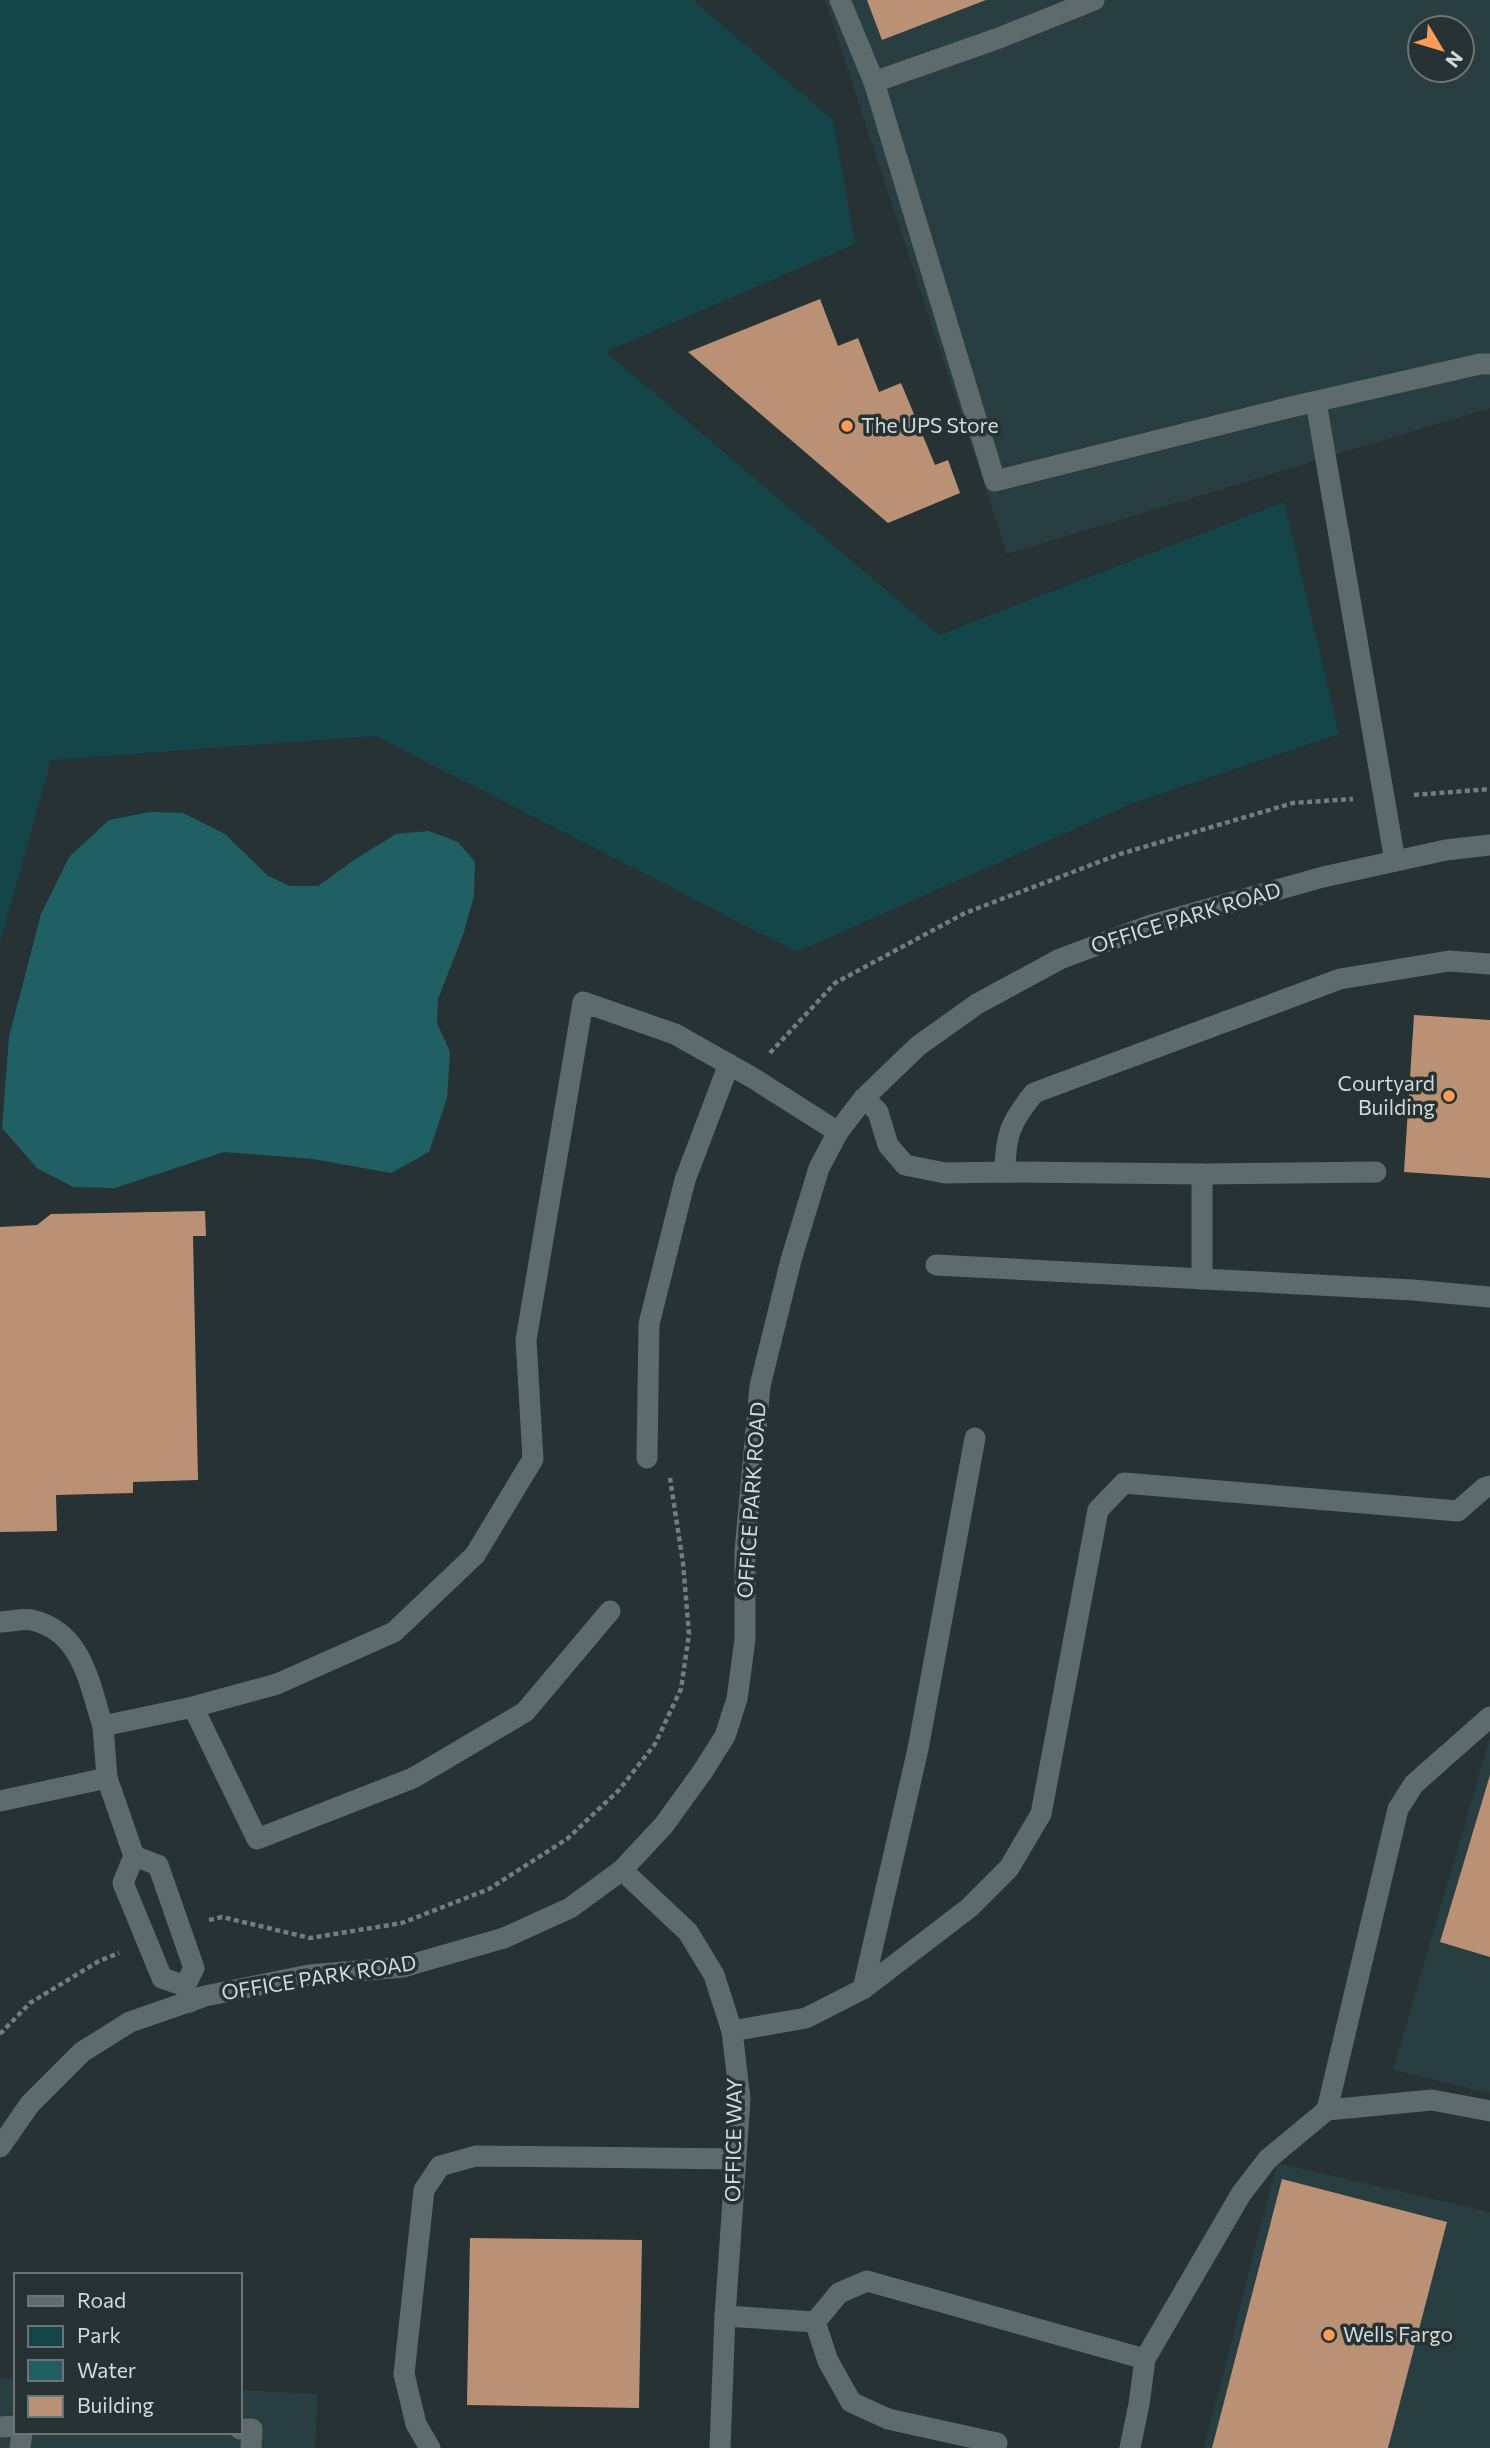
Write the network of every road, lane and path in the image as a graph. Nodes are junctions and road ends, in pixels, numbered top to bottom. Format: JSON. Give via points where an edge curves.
{"nodes":[{"id":1,"x":840,"y":0,"type":"edge"},
{"id":2,"x":1094,"y":0,"type":"edge"},
{"id":3,"x":874,"y":82,"type":"junction"},
{"id":4,"x":1490,"y":364,"type":"edge"},
{"id":5,"x":1316,"y":402,"type":"junction"},
{"id":6,"x":1490,"y":789,"type":"edge"},
{"id":7,"x":1384,"y":797,"type":"junction"},
{"id":8,"x":1490,"y":845,"type":"edge"},
{"id":9,"x":1395,"y":861,"type":"junction"},
{"id":10,"x":1490,"y":964,"type":"edge"},
{"id":11,"x":729,"y":1064,"type":"junction"},
{"id":12,"x":753,"y":1078,"type":"junction"},
{"id":13,"x":864,"y":1098,"type":"junction"},
{"id":14,"x":838,"y":1132,"type":"junction"},
{"id":15,"x":1005,"y":1172,"type":"junction"},
{"id":16,"x":1376,"y":1172,"type":"dead end"},
{"id":17,"x":1202,"y":1174,"type":"junction"},
{"id":18,"x":936,"y":1265,"type":"dead end"},
{"id":19,"x":1202,"y":1279,"type":"junction"},
{"id":20,"x":1490,"y":1297,"type":"edge"},
{"id":21,"x":975,"y":1438,"type":"dead end"},
{"id":22,"x":647,"y":1458,"type":"dead end"},
{"id":23,"x":670,"y":1468,"type":"dead end"},
{"id":24,"x":1490,"y":1486,"type":"edge"},
{"id":25,"x":610,"y":1611,"type":"dead end"},
{"id":26,"x":0,"y":1622,"type":"edge"},
{"id":27,"x":193,"y":1707,"type":"junction"},
{"id":28,"x":1490,"y":1717,"type":"edge"},
{"id":29,"x":103,"y":1726,"type":"junction"},
{"id":30,"x":107,"y":1778,"type":"junction"},
{"id":31,"x":0,"y":1801,"type":"edge"},
{"id":32,"x":134,"y":1856,"type":"junction"},
{"id":33,"x":622,"y":1870,"type":"junction"},
{"id":34,"x":180,"y":1928,"type":"junction"},
{"id":35,"x":147,"y":1941,"type":"junction"},
{"id":36,"x":863,"y":1989,"type":"junction"},
{"id":37,"x":187,"y":1994,"type":"junction"},
{"id":38,"x":732,"y":2031,"type":"junction"},
{"id":39,"x":0,"y":2034,"type":"edge"},
{"id":40,"x":1327,"y":2110,"type":"junction"},
{"id":41,"x":1490,"y":2111,"type":"edge"},
{"id":42,"x":0,"y":2147,"type":"edge"},
{"id":43,"x":736,"y":2159,"type":"junction"},
{"id":44,"x":724,"y":2316,"type":"junction"},
{"id":45,"x":815,"y":2322,"type":"junction"},
{"id":46,"x":1145,"y":2359,"type":"junction"},
{"id":47,"x":242,"y":2429,"type":"edge"},
{"id":48,"x":997,"y":2443,"type":"dead end"},
{"id":49,"x":251,"y":2448,"type":"edge"},
{"id":50,"x":430,"y":2448,"type":"edge"},
{"id":51,"x":720,"y":2448,"type":"edge"},
{"id":52,"x":1130,"y":2448,"type":"edge"}],
"edges":[{"from":1,"to":3,"type":"street"},
{"from":2,"to":3,"type":"street"},
{"from":3,"to":5,"type":"street","via":[[995,481]]},
{"from":4,"to":5,"type":"street"},
{"from":5,"to":7,"type":"street"},
{"from":6,"to":7,"type":"path"},
{"from":7,"to":9,"type":"street"},
{"from":7,"to":12,"type":"path","via":[[1293,803],[1121,854],[965,913],[835,983],[776,1045]]},
{"from":8,"to":9,"type":"street","name":"OFFICE PARK ROAD"},
{"from":9,"to":13,"type":"street","name":"OFFICE PARK ROAD","via":[[1151,925],[1060,959],[977,1004],[928,1039]]},
{"from":10,"to":15,"type":"street","via":[[1449,961],[1340,979],[1034,1093],[1017,1114],[1005,1144]]},
{"from":11,"to":12,"type":"street"},
{"from":11,"to":22,"type":"street","via":[[685,1180],[649,1324]]},
{"from":11,"to":27,"type":"street","via":[[675,1034],[583,1002],[526,1340],[533,1459],[475,1555],[394,1632],[278,1684]]},
{"from":12,"to":14,"type":"street"},
{"from":13,"to":14,"type":"street","name":"OFFICE PARK ROAD"},
{"from":13,"to":15,"type":"street","via":[[878,1112],[888,1145],[905,1165],[945,1173]]},
{"from":14,"to":33,"type":"street","name":"OFFICE PARK ROAD","via":[[819,1168],[760,1386],[737,1699],[724,1736],[703,1771],[664,1825]]},
{"from":15,"to":17,"type":"street"},
{"from":16,"to":17,"type":"street"},
{"from":17,"to":19,"type":"street"},
{"from":18,"to":19,"type":"street"},
{"from":19,"to":20,"type":"street"},
{"from":21,"to":36,"type":"street","via":[[918,1749]]},
{"from":23,"to":34,"type":"path","via":[[688,1634],[681,1689],[655,1744],[619,1790],[567,1839],[489,1889],[402,1923],[310,1938],[222,1917]]},
{"from":24,"to":36,"type":"street","via":[[1458,1511],[1124,1483],[1098,1510],[1041,1814],[1009,1868],[977,1900]]},
{"from":25,"to":27,"type":"street","via":[[525,1712],[413,1779],[257,1839]]},
{"from":26,"to":29,"type":"street","via":[[31,1620],[61,1632],[77,1650]]},
{"from":27,"to":29,"type":"street"},
{"from":28,"to":40,"type":"street","via":[[1414,1784],[1398,1809]]},
{"from":29,"to":30,"type":"street"},
{"from":30,"to":31,"type":"street"},
{"from":30,"to":32,"type":"street"},
{"from":32,"to":34,"type":"street","via":[[158,1865]]},
{"from":32,"to":35,"type":"street","via":[[123,1883]]},
{"from":33,"to":37,"type":"street","name":"OFFICE PARK ROAD","via":[[570,1908],[504,1938],[403,1967],[309,1975],[205,1996]]},
{"from":33,"to":38,"type":"street","name":"OFFICE WAY","via":[[688,1932],[713,1975]]},
{"from":34,"to":37,"type":"street","via":[[194,1968]]},
{"from":35,"to":37,"type":"street","via":[[162,1978]]},
{"from":35,"to":39,"type":"path","via":[[99,1961],[30,2004]]},
{"from":36,"to":38,"type":"street","via":[[806,2018]]},
{"from":37,"to":42,"type":"street","name":"OFFICE PARK ROAD","via":[[82,2052],[30,2104]]},
{"from":38,"to":43,"type":"street","name":"OFFICE WAY","via":[[740,2099]]},
{"from":40,"to":41,"type":"street","via":[[1432,2100]]},
{"from":40,"to":46,"type":"street","via":[[1268,2159],[1241,2194]]},
{"from":43,"to":44,"type":"street","name":"OFFICE WAY"},
{"from":43,"to":50,"type":"street","via":[[476,2156],[440,2166],[424,2190],[404,2374],[416,2424]]},
{"from":44,"to":45,"type":"street"},
{"from":44,"to":51,"type":"street","name":"OFFICE WAY"},
{"from":45,"to":46,"type":"street","via":[[839,2293],[867,2281]]},
{"from":45,"to":48,"type":"street","via":[[828,2361],[851,2402],[888,2419]]},
{"from":46,"to":52,"type":"street"},
{"from":47,"to":49,"type":"street","via":[[252,2429]]}]}
